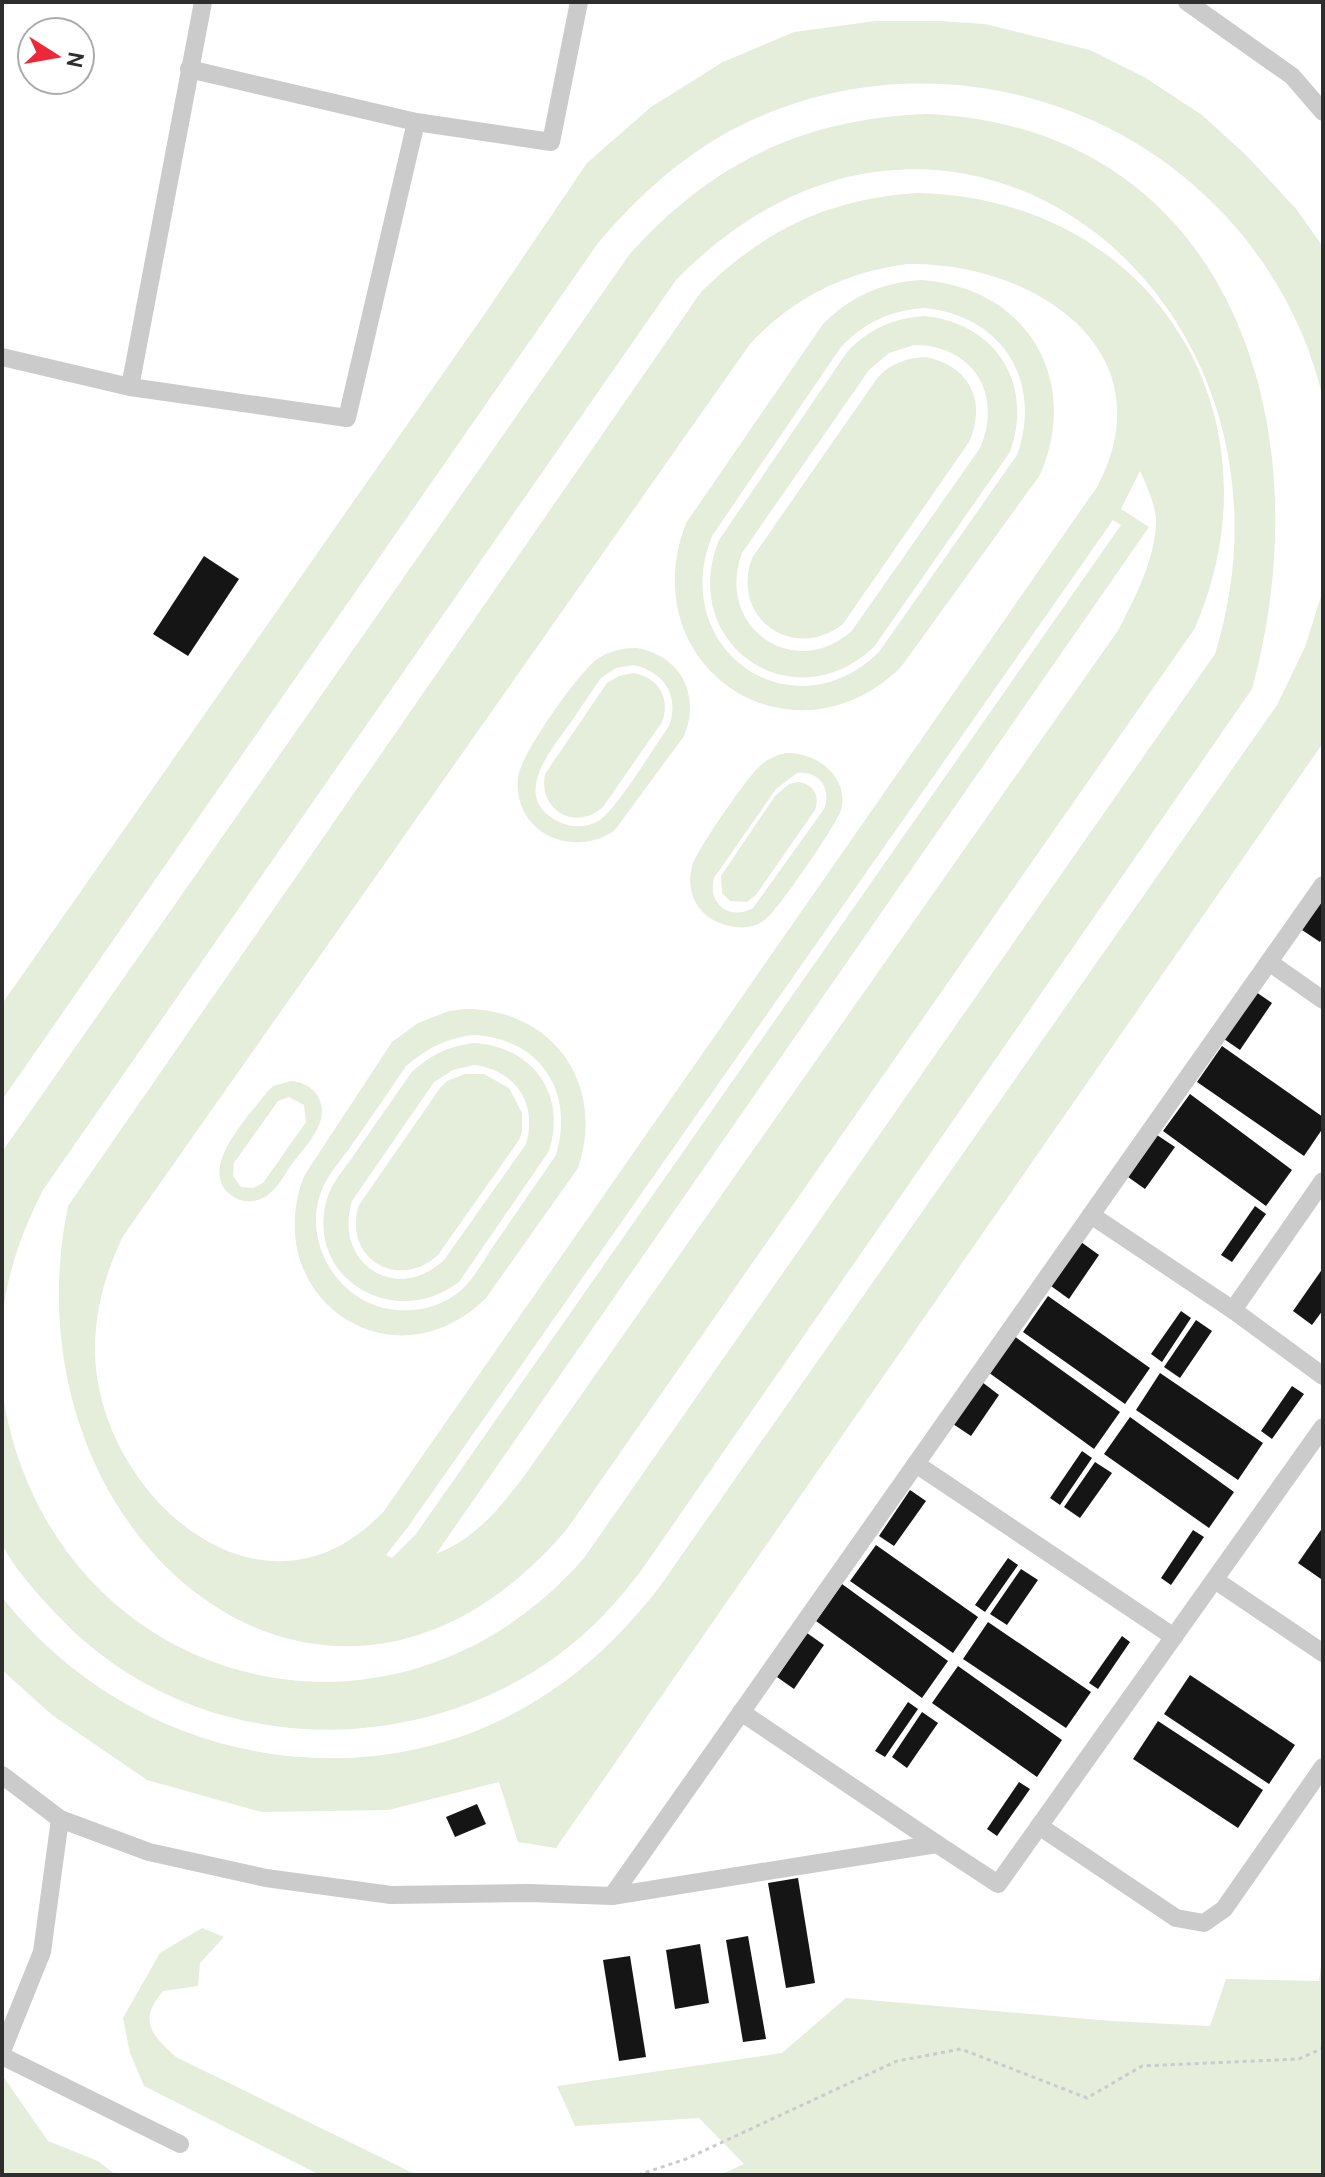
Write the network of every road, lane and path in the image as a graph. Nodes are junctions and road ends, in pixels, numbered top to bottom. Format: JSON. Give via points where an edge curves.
{"nodes":[{"id":1,"x":203,"y":2,"type":"edge"},
{"id":2,"x":579,"y":2,"type":"edge"},
{"id":3,"x":1187,"y":2,"type":"edge"},
{"id":4,"x":189,"y":69,"type":"junction"},
{"id":5,"x":1323,"y":112,"type":"edge"},
{"id":6,"x":416,"y":122,"type":"junction"},
{"id":7,"x":2,"y":357,"type":"edge"},
{"id":8,"x":130,"y":387,"type":"junction"},
{"id":9,"x":1323,"y":885,"type":"edge"},
{"id":10,"x":1269,"y":962,"type":"junction"},
{"id":11,"x":1323,"y":1000,"type":"edge"},
{"id":12,"x":1323,"y":1181,"type":"edge"},
{"id":13,"x":1091,"y":1215,"type":"junction"},
{"id":14,"x":1233,"y":1310,"type":"junction"},
{"id":15,"x":1323,"y":1376,"type":"edge"},
{"id":16,"x":1323,"y":1427,"type":"edge"},
{"id":17,"x":916,"y":1464,"type":"junction"},
{"id":18,"x":1215,"y":1580,"type":"junction"},
{"id":19,"x":1174,"y":1637,"type":"junction"},
{"id":20,"x":1323,"y":1653,"type":"edge"},
{"id":21,"x":741,"y":1712,"type":"junction"},
{"id":22,"x":1323,"y":1767,"type":"edge"},
{"id":23,"x":2,"y":1775,"type":"edge"},
{"id":24,"x":60,"y":1819,"type":"junction"},
{"id":25,"x":1039,"y":1826,"type":"junction"},
{"id":26,"x":937,"y":1844,"type":"junction"},
{"id":27,"x":612,"y":1896,"type":"junction"},
{"id":28,"x":1323,"y":2048,"type":"edge"},
{"id":29,"x":2,"y":2053,"type":"edge"},
{"id":30,"x":180,"y":2144,"type":"dead end"},
{"id":31,"x":638,"y":2175,"type":"edge"}],
"edges":[{"from":1,"to":4,"type":"street"},
{"from":2,"to":6,"type":"street","via":[[551,142]]},
{"from":3,"to":5,"type":"street","via":[[1292,76]]},
{"from":4,"to":6,"type":"street"},
{"from":4,"to":8,"type":"street"},
{"from":6,"to":8,"type":"street","via":[[347,418]]},
{"from":7,"to":8,"type":"street"},
{"from":9,"to":10,"type":"street"},
{"from":10,"to":11,"type":"street"},
{"from":10,"to":13,"type":"street"},
{"from":12,"to":14,"type":"street"},
{"from":13,"to":14,"type":"street"},
{"from":13,"to":17,"type":"street"},
{"from":14,"to":15,"type":"street"},
{"from":16,"to":18,"type":"street"},
{"from":17,"to":19,"type":"street"},
{"from":17,"to":21,"type":"street"},
{"from":18,"to":19,"type":"street"},
{"from":18,"to":20,"type":"street"},
{"from":19,"to":25,"type":"street"},
{"from":21,"to":26,"type":"street"},
{"from":21,"to":27,"type":"street"},
{"from":22,"to":25,"type":"street","via":[[1224,1909],[1204,1923],[1176,1918]]},
{"from":23,"to":24,"type":"street"},
{"from":24,"to":27,"type":"street","via":[[149,1852],[266,1878],[391,1895]]},
{"from":24,"to":29,"type":"street","via":[[42,1952]]},
{"from":25,"to":26,"type":"street","via":[[998,1884]]},
{"from":26,"to":27,"type":"street"},
{"from":28,"to":31,"type":"path","via":[[1299,2059],[1142,2066],[1087,2098],[961,2049],[897,2061],[686,2159]]},
{"from":29,"to":30,"type":"street"}]}
